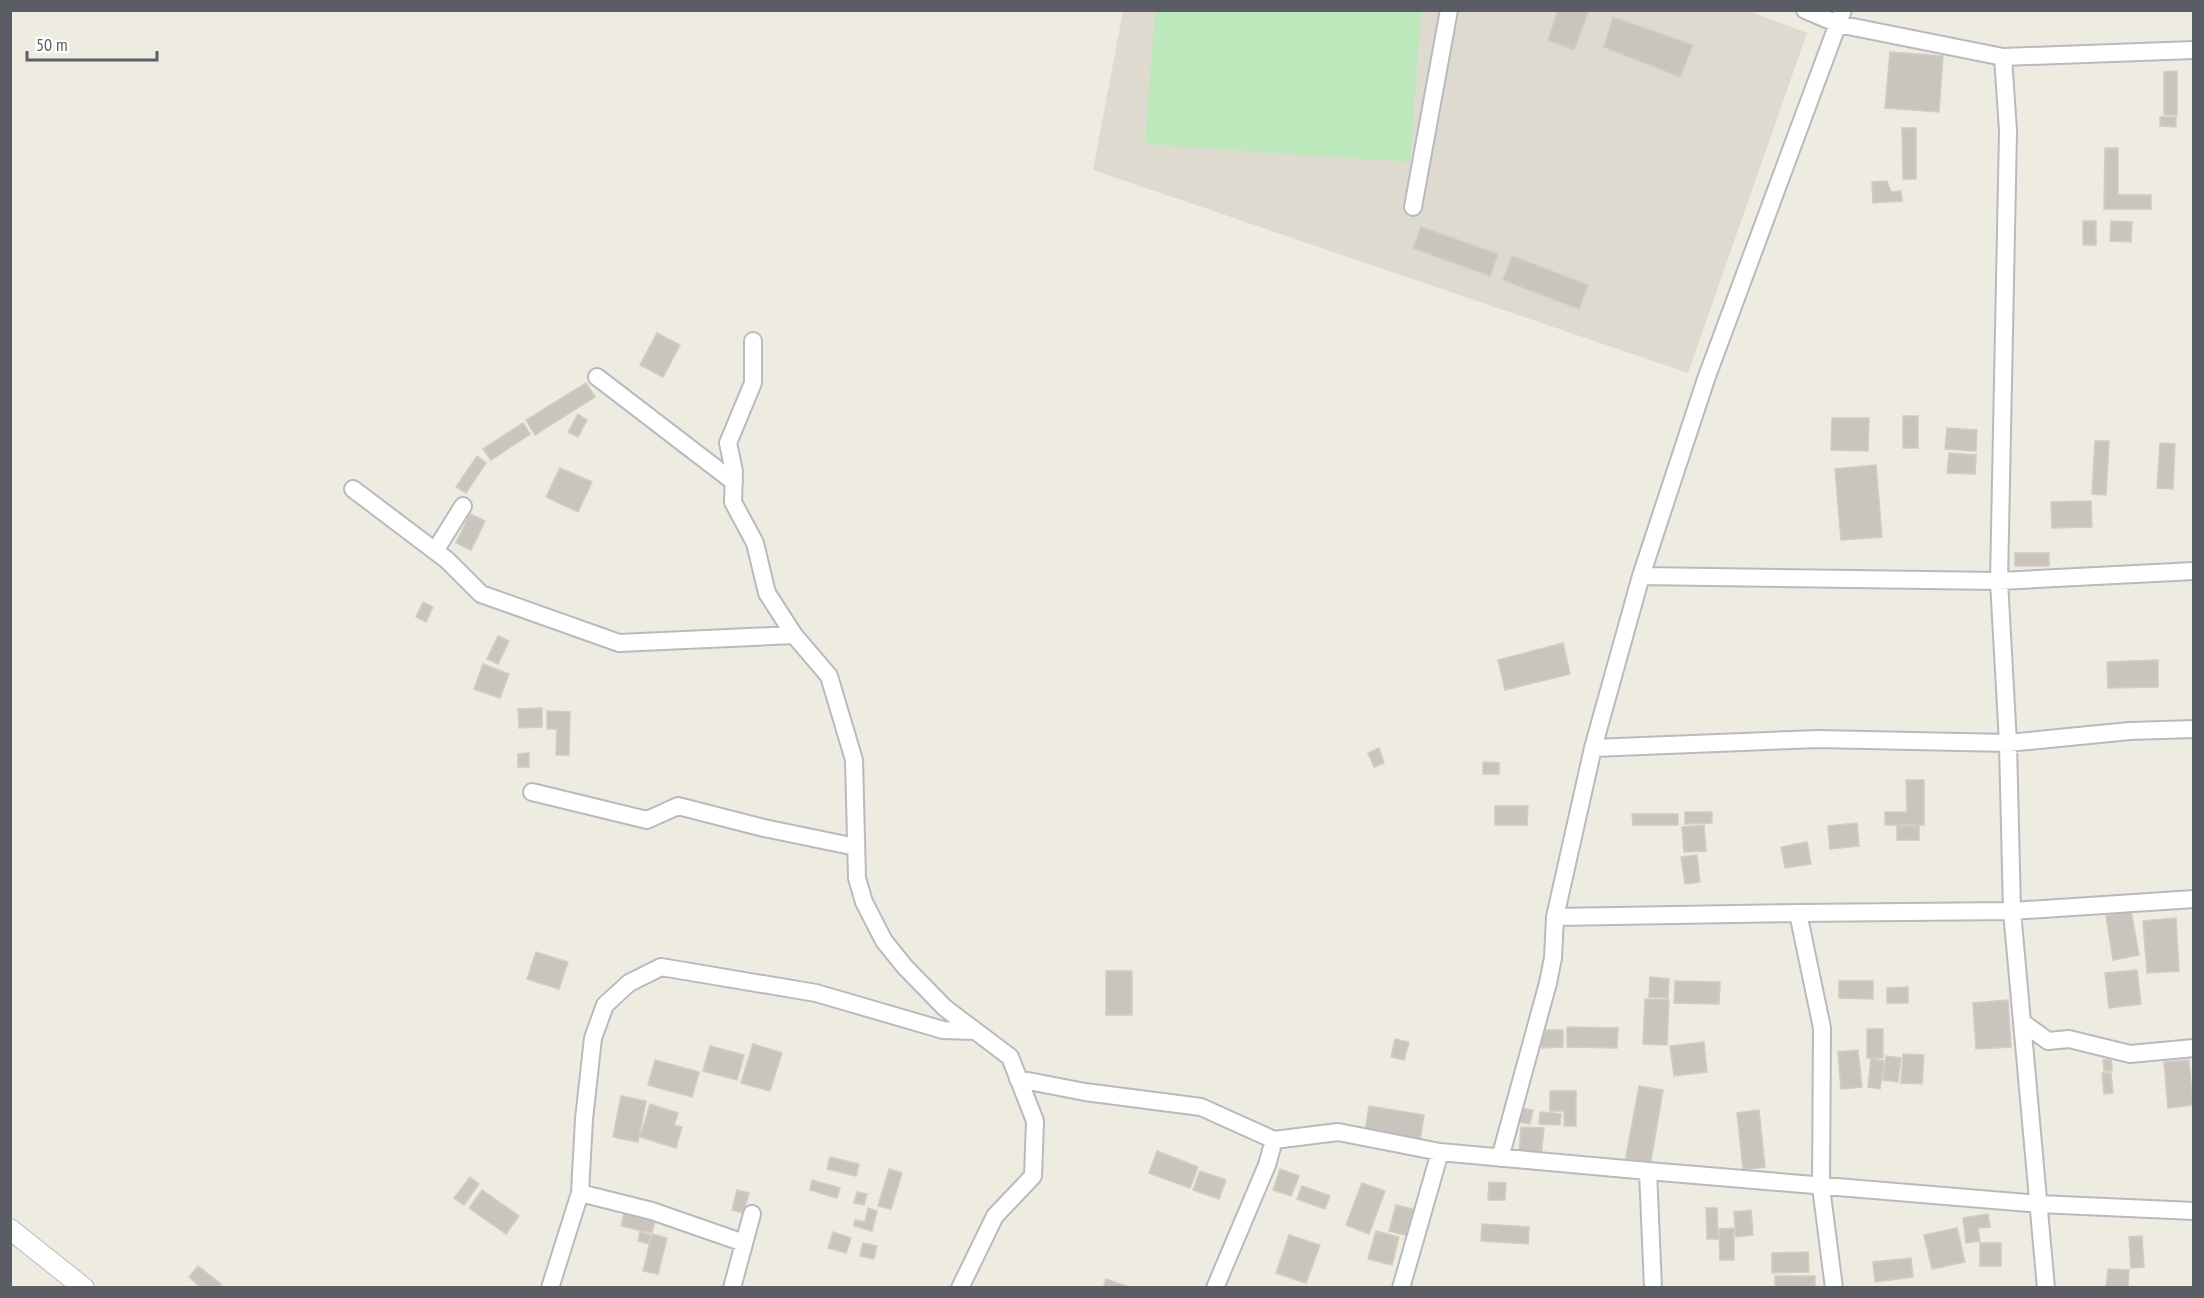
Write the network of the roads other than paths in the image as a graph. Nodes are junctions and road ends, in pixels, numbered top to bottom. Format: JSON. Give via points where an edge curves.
{"nodes":[{"id":1,"x":1449,"y":10,"type":"edge"},
{"id":2,"x":1804,"y":10,"type":"edge"},
{"id":3,"x":1841,"y":17,"type":"edge"},
{"id":4,"x":2193,"y":50,"type":"edge"},
{"id":5,"x":2003,"y":57,"type":"junction"},
{"id":6,"x":1413,"y":207,"type":"dead end"},
{"id":7,"x":753,"y":341,"type":"dead end"},
{"id":8,"x":597,"y":377,"type":"dead end"},
{"id":9,"x":734,"y":482,"type":"junction"},
{"id":10,"x":353,"y":489,"type":"dead end"},
{"id":11,"x":463,"y":506,"type":"dead end"},
{"id":12,"x":435,"y":551,"type":"junction"},
{"id":13,"x":2193,"y":571,"type":"edge"},
{"id":14,"x":1641,"y":576,"type":"junction"},
{"id":15,"x":1999,"y":581,"type":"junction"},
{"id":16,"x":794,"y":635,"type":"junction"},
{"id":17,"x":2193,"y":729,"type":"edge"},
{"id":18,"x":2008,"y":743,"type":"junction"},
{"id":19,"x":1593,"y":748,"type":"junction"},
{"id":20,"x":532,"y":792,"type":"dead end"},
{"id":21,"x":856,"y":847,"type":"junction"},
{"id":22,"x":2193,"y":899,"type":"edge"},
{"id":23,"x":2012,"y":911,"type":"junction"},
{"id":24,"x":1798,"y":913,"type":"junction"},
{"id":25,"x":1555,"y":917,"type":"junction"},
{"id":26,"x":2022,"y":1022,"type":"junction"},
{"id":27,"x":975,"y":1031,"type":"junction"},
{"id":28,"x":2193,"y":1048,"type":"edge"},
{"id":29,"x":1018,"y":1079,"type":"junction"},
{"id":30,"x":1274,"y":1140,"type":"junction"},
{"id":31,"x":1440,"y":1152,"type":"junction"},
{"id":32,"x":1500,"y":1158,"type":"junction"},
{"id":33,"x":1648,"y":1171,"type":"junction"},
{"id":34,"x":1821,"y":1187,"type":"junction"},
{"id":35,"x":580,"y":1193,"type":"junction"},
{"id":36,"x":2039,"y":1204,"type":"junction"},
{"id":37,"x":2193,"y":1211,"type":"edge"},
{"id":38,"x":752,"y":1214,"type":"dead end"},
{"id":39,"x":10,"y":1229,"type":"edge"},
{"id":40,"x":744,"y":1244,"type":"junction"},
{"id":41,"x":84,"y":1287,"type":"edge"},
{"id":42,"x":550,"y":1287,"type":"edge"},
{"id":43,"x":732,"y":1287,"type":"edge"},
{"id":44,"x":960,"y":1287,"type":"edge"},
{"id":45,"x":1215,"y":1287,"type":"edge"},
{"id":46,"x":1401,"y":1287,"type":"edge"},
{"id":47,"x":1653,"y":1287,"type":"edge"},
{"id":48,"x":1834,"y":1287,"type":"edge"},
{"id":49,"x":2046,"y":1287,"type":"edge"}],
"edges":[{"from":1,"to":6,"type":"street"},
{"from":2,"to":3,"type":"street"},
{"from":3,"to":5,"type":"street"},
{"from":3,"to":14,"type":"street","via":[[1706,379]]},
{"from":4,"to":5,"type":"street"},
{"from":5,"to":15,"type":"street","via":[[2008,131]]},
{"from":7,"to":9,"type":"street","via":[[753,383],[728,443]]},
{"from":8,"to":9,"type":"street"},
{"from":9,"to":16,"type":"street","via":[[733,502],[755,543],[767,592]]},
{"from":10,"to":12,"type":"street"},
{"from":11,"to":12,"type":"street"},
{"from":12,"to":16,"type":"street","via":[[481,594],[619,643]]},
{"from":13,"to":15,"type":"street"},
{"from":14,"to":15,"type":"street"},
{"from":14,"to":19,"type":"street"},
{"from":15,"to":18,"type":"street"},
{"from":16,"to":21,"type":"street","via":[[829,676],[854,760]]},
{"from":17,"to":18,"type":"street","via":[[2130,730]]},
{"from":18,"to":19,"type":"street","via":[[1818,739]]},
{"from":18,"to":23,"type":"street"},
{"from":19,"to":25,"type":"street"},
{"from":20,"to":21,"type":"street","via":[[647,820],[678,806]]},
{"from":21,"to":27,"type":"street","via":[[857,878],[864,902],[884,941],[945,1008]]},
{"from":22,"to":23,"type":"street"},
{"from":23,"to":24,"type":"street"},
{"from":23,"to":26,"type":"street"},
{"from":24,"to":25,"type":"street"},
{"from":24,"to":34,"type":"street","via":[[1822,1028]]},
{"from":25,"to":32,"type":"street","via":[[1548,983]]},
{"from":26,"to":28,"type":"street","via":[[2048,1041],[2069,1040],[2130,1054]]},
{"from":26,"to":36,"type":"street"},
{"from":27,"to":29,"type":"street","via":[[1010,1057]]},
{"from":27,"to":35,"type":"street","via":[[943,1029],[816,993],[662,967],[629,983],[605,1005],[593,1038]]},
{"from":29,"to":30,"type":"street","via":[[1201,1107]]},
{"from":29,"to":44,"type":"street","via":[[1035,1121],[1033,1176],[995,1216]]},
{"from":30,"to":31,"type":"street","via":[[1338,1132]]},
{"from":30,"to":45,"type":"street"},
{"from":31,"to":32,"type":"street"},
{"from":31,"to":46,"type":"street"},
{"from":32,"to":33,"type":"street"},
{"from":33,"to":34,"type":"street"},
{"from":33,"to":47,"type":"street"},
{"from":34,"to":36,"type":"street"},
{"from":34,"to":48,"type":"street"},
{"from":35,"to":40,"type":"street","via":[[652,1210]]},
{"from":35,"to":42,"type":"street"},
{"from":36,"to":37,"type":"street"},
{"from":36,"to":49,"type":"street"},
{"from":38,"to":40,"type":"street"},
{"from":39,"to":41,"type":"street"},
{"from":40,"to":43,"type":"street"}]}
